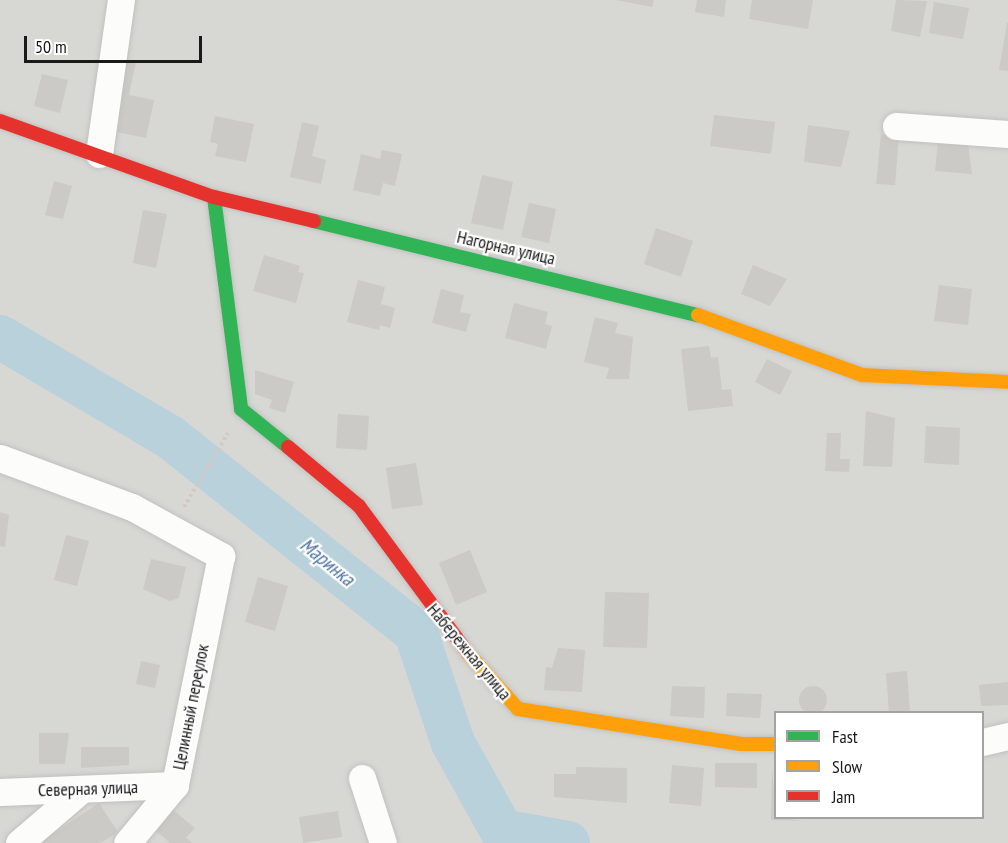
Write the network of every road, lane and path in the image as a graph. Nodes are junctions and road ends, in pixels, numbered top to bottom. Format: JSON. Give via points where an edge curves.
{"nodes":[{"id":1,"x":122,"y":0,"type":"edge"},
{"id":2,"x":0,"y":121,"type":"edge"},
{"id":3,"x":896,"y":126,"type":"dead end"},
{"id":4,"x":1008,"y":134,"type":"edge"},
{"id":5,"x":99,"y":154,"type":"junction"},
{"id":6,"x":214,"y":197,"type":"junction"},
{"id":7,"x":1008,"y":382,"type":"edge"},
{"id":8,"x":218,"y":451,"type":"dead end"},
{"id":9,"x":0,"y":458,"type":"edge"},
{"id":10,"x":188,"y":501,"type":"dead end"},
{"id":11,"x":1008,"y":736,"type":"edge"},
{"id":12,"x":984,"y":742,"type":"edge"},
{"id":13,"x":774,"y":744,"type":"edge"},
{"id":14,"x":362,"y":778,"type":"dead end"},
{"id":15,"x":175,"y":785,"type":"junction"},
{"id":16,"x":82,"y":789,"type":"junction"},
{"id":17,"x":0,"y":792,"type":"edge"},
{"id":18,"x":19,"y":843,"type":"edge"},
{"id":19,"x":127,"y":843,"type":"edge"},
{"id":20,"x":383,"y":843,"type":"edge"}],
"edges":[{"from":1,"to":5,"type":"street"},
{"from":2,"to":5,"type":"street","name":"Нагорная улица"},
{"from":3,"to":4,"type":"street"},
{"from":5,"to":6,"type":"street","name":"Нагорная улица"},
{"from":6,"to":7,"type":"street","name":"Нагорная улица","via":[[678,308],[862,375]]},
{"from":6,"to":13,"type":"street","name":"Набережная улица","via":[[241,409],[359,506],[443,626],[518,709],[741,744]]},
{"from":8,"to":10,"type":"path"},
{"from":9,"to":15,"type":"street","name":"Целинный переулок","via":[[132,507],[221,556]]},
{"from":11,"to":12,"type":"street"},
{"from":14,"to":20,"type":"street"},
{"from":15,"to":16,"type":"street","name":"Северная улица"},
{"from":15,"to":19,"type":"street","name":"Целинный переулок"},
{"from":16,"to":17,"type":"street","name":"Северная улица"},
{"from":16,"to":18,"type":"street"}]}
